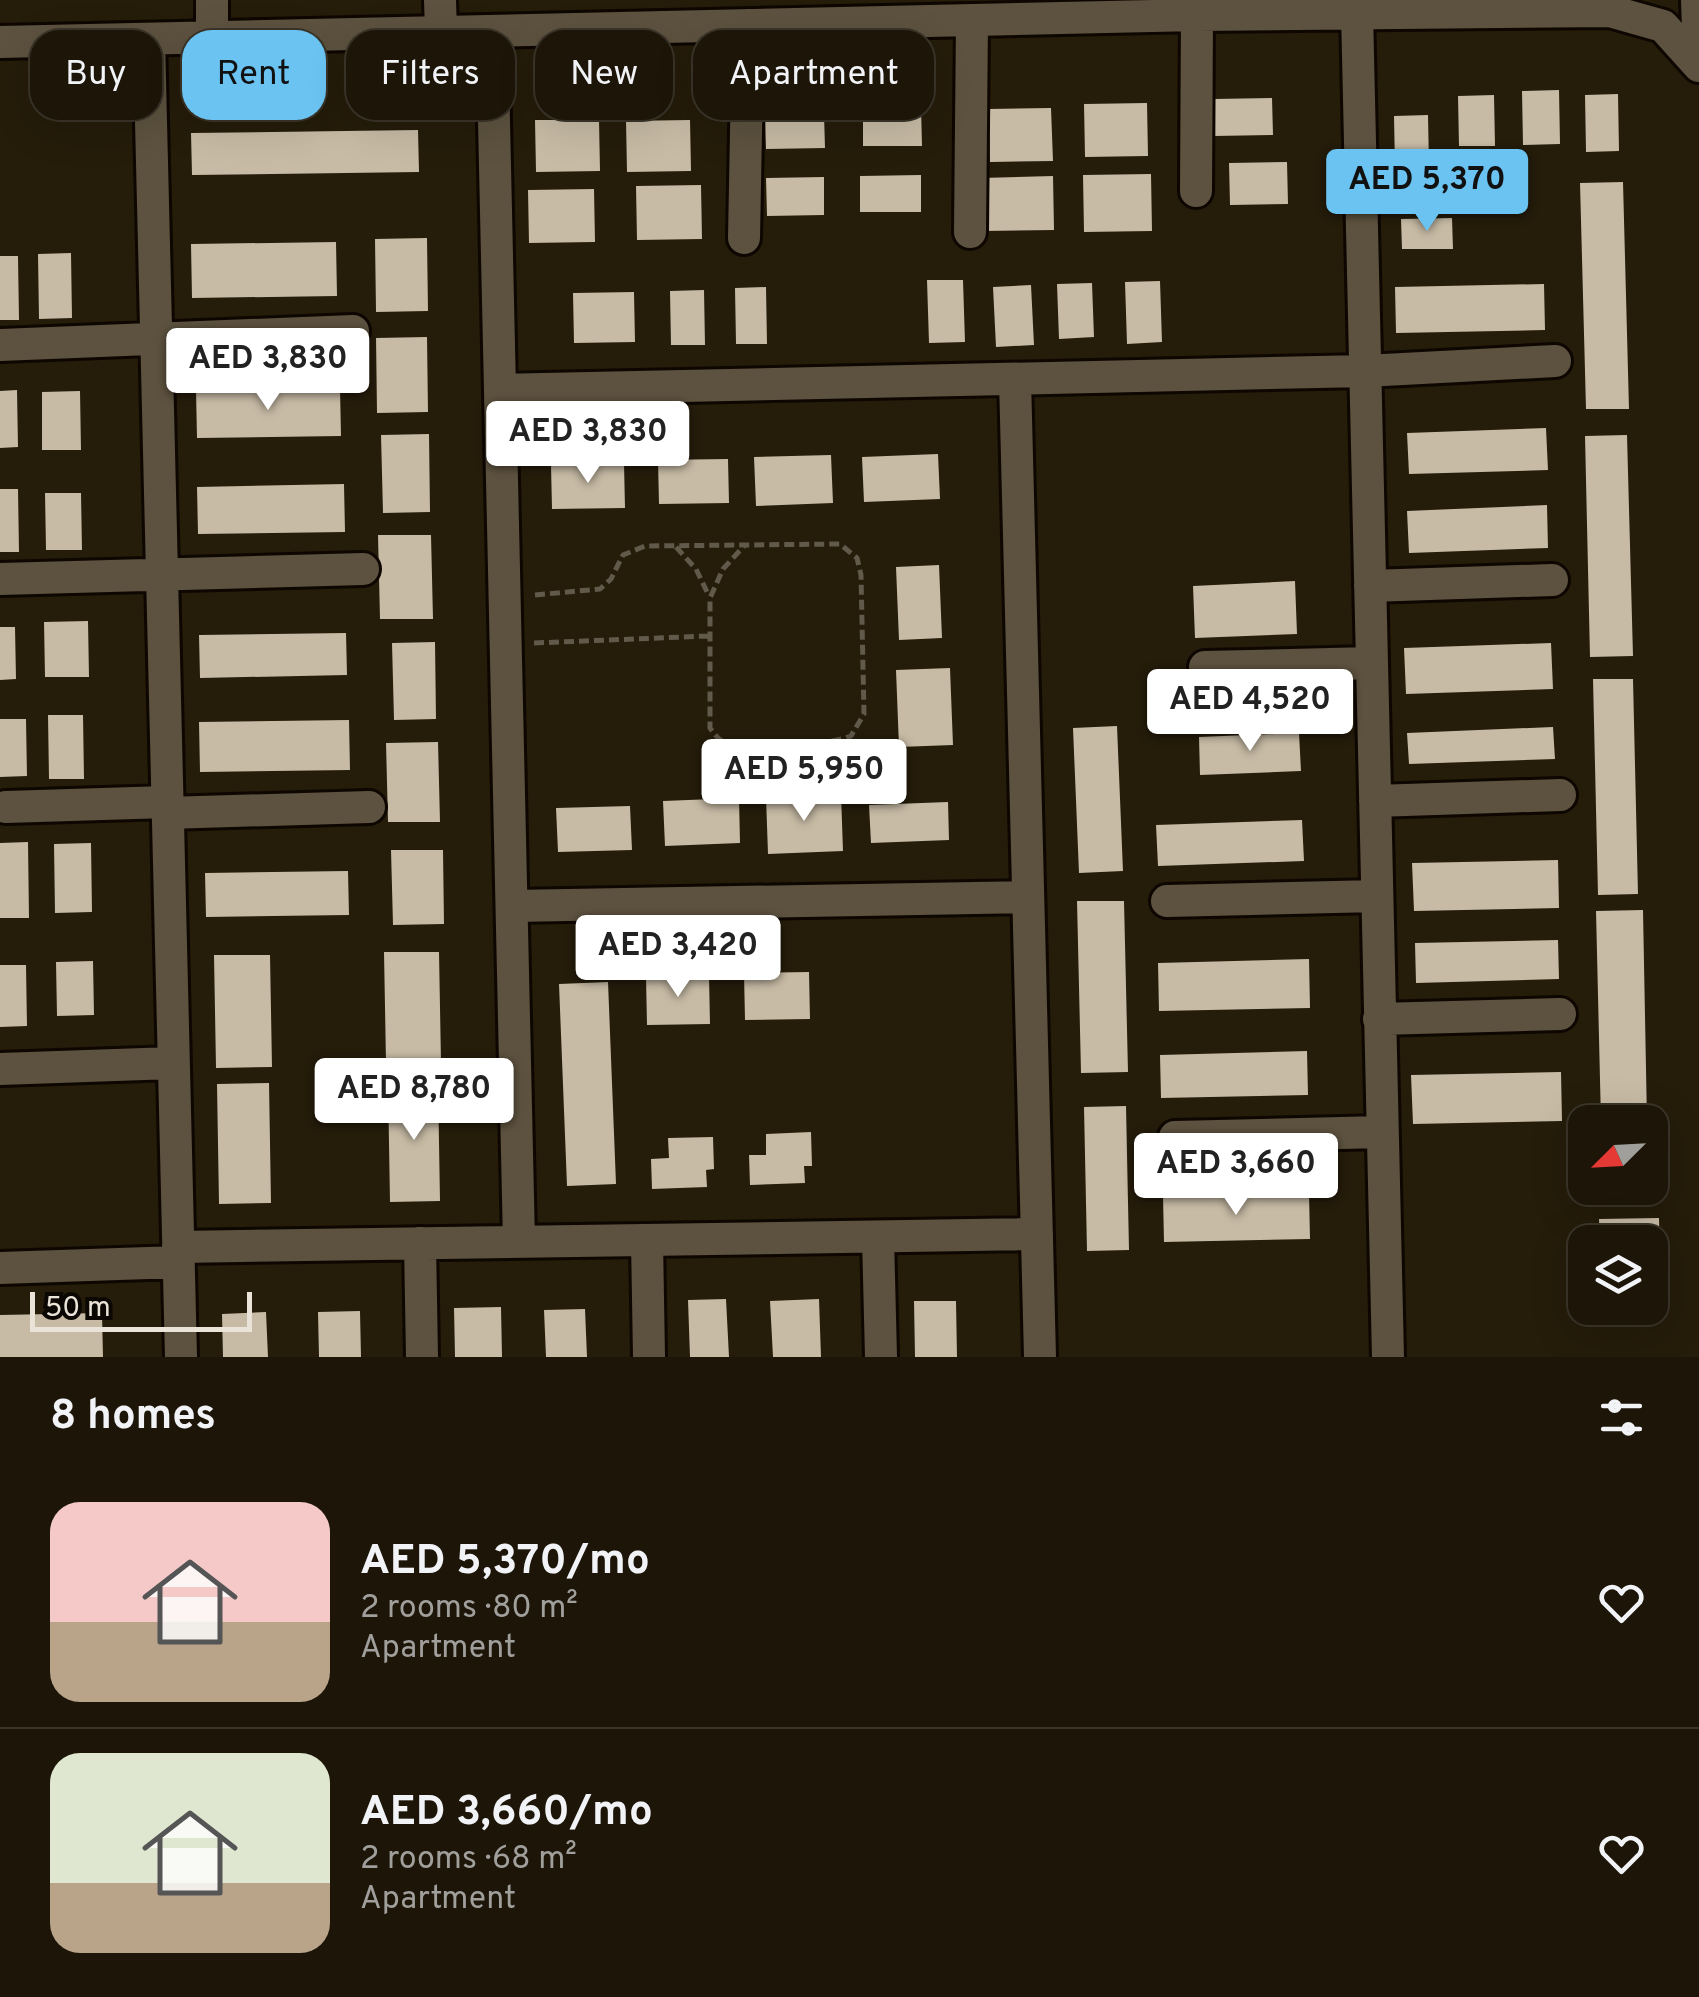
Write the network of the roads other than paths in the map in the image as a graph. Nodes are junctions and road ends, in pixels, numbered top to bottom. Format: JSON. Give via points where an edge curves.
{"nodes":[{"id":1,"x":212,"y":0,"type":"edge"},
{"id":2,"x":1697,"y":0,"type":"edge"},
{"id":3,"x":1625,"y":5,"type":"edge"},
{"id":4,"x":1145,"y":8,"type":"edge"},
{"id":5,"x":1364,"y":8,"type":"edge"},
{"id":6,"x":924,"y":11,"type":"edge"},
{"id":7,"x":681,"y":14,"type":"edge"},
{"id":8,"x":1196,"y":15,"type":"junction"},
{"id":9,"x":441,"y":16,"type":"edge"},
{"id":10,"x":972,"y":20,"type":"junction"},
{"id":11,"x":748,"y":26,"type":"junction"},
{"id":12,"x":212,"y":30,"type":"edge"},
{"id":13,"x":295,"y":30,"type":"edge"},
{"id":14,"x":486,"y":30,"type":"edge"},
{"id":15,"x":513,"y":30,"type":"edge"},
{"id":16,"x":30,"y":41,"type":"edge"},
{"id":17,"x":0,"y":42,"type":"edge"},
{"id":18,"x":1699,"y":56,"type":"edge"},
{"id":19,"x":1699,"y":66,"type":"edge"},
{"id":20,"x":151,"y":120,"type":"edge"},
{"id":21,"x":494,"y":120,"type":"edge"},
{"id":22,"x":1196,"y":191,"type":"dead end"},
{"id":23,"x":970,"y":232,"type":"dead end"},
{"id":24,"x":744,"y":238,"type":"dead end"},
{"id":25,"x":353,"y":331,"type":"dead end"},
{"id":26,"x":156,"y":338,"type":"junction"},
{"id":27,"x":0,"y":345,"type":"edge"},
{"id":28,"x":1554,"y":361,"type":"dead end"},
{"id":29,"x":1365,"y":371,"type":"junction"},
{"id":30,"x":1014,"y":379,"type":"junction"},
{"id":31,"x":500,"y":390,"type":"junction"},
{"id":32,"x":363,"y":569,"type":"dead end"},
{"id":33,"x":162,"y":574,"type":"junction"},
{"id":34,"x":0,"y":579,"type":"edge"},
{"id":35,"x":1552,"y":580,"type":"dead end"},
{"id":36,"x":1370,"y":586,"type":"junction"},
{"id":37,"x":1371,"y":663,"type":"junction"},
{"id":38,"x":1205,"y":667,"type":"dead end"},
{"id":39,"x":1560,"y":795,"type":"dead end"},
{"id":40,"x":1374,"y":801,"type":"junction"},
{"id":41,"x":369,"y":806,"type":"dead end"},
{"id":42,"x":6,"y":807,"type":"dead end"},
{"id":43,"x":167,"y":808,"type":"junction"},
{"id":44,"x":1376,"y":896,"type":"junction"},
{"id":45,"x":1028,"y":897,"type":"junction"},
{"id":46,"x":1167,"y":902,"type":"dead end"},
{"id":47,"x":512,"y":906,"type":"junction"},
{"id":48,"x":1560,"y":1014,"type":"dead end"},
{"id":49,"x":1379,"y":1020,"type":"junction"},
{"id":50,"x":173,"y":1064,"type":"junction"},
{"id":51,"x":0,"y":1069,"type":"edge"},
{"id":52,"x":1382,"y":1132,"type":"junction"},
{"id":53,"x":1174,"y":1137,"type":"dead end"},
{"id":54,"x":1037,"y":1234,"type":"junction"},
{"id":55,"x":878,"y":1236,"type":"junction"},
{"id":56,"x":647,"y":1240,"type":"junction"},
{"id":57,"x":520,"y":1242,"type":"junction"},
{"id":58,"x":420,"y":1243,"type":"junction"},
{"id":59,"x":178,"y":1254,"type":"junction"},
{"id":60,"x":0,"y":1268,"type":"edge"},
{"id":61,"x":181,"y":1357,"type":"edge"},
{"id":62,"x":422,"y":1357,"type":"edge"},
{"id":63,"x":649,"y":1357,"type":"edge"},
{"id":64,"x":880,"y":1357,"type":"edge"},
{"id":65,"x":1040,"y":1357,"type":"edge"},
{"id":66,"x":1388,"y":1357,"type":"edge"}],
"edges":[{"from":1,"to":12,"type":"street"},
{"from":2,"to":18,"type":"street"},
{"from":3,"to":5,"type":"street"},
{"from":3,"to":19,"type":"street","via":[[1662,26]]},
{"from":4,"to":8,"type":"street"},
{"from":4,"to":10,"type":"street"},
{"from":5,"to":8,"type":"street"},
{"from":5,"to":29,"type":"street"},
{"from":6,"to":10,"type":"street"},
{"from":6,"to":11,"type":"street"},
{"from":7,"to":11,"type":"street"},
{"from":7,"to":15,"type":"street"},
{"from":8,"to":22,"type":"street"},
{"from":9,"to":13,"type":"street"},
{"from":9,"to":14,"type":"street"},
{"from":10,"to":23,"type":"street"},
{"from":11,"to":24,"type":"street"},
{"from":16,"to":17,"type":"street"},
{"from":20,"to":26,"type":"street"},
{"from":21,"to":31,"type":"street"},
{"from":25,"to":26,"type":"street"},
{"from":26,"to":27,"type":"street"},
{"from":26,"to":33,"type":"street"},
{"from":28,"to":29,"type":"street"},
{"from":29,"to":30,"type":"street"},
{"from":29,"to":36,"type":"street"},
{"from":30,"to":31,"type":"street"},
{"from":30,"to":45,"type":"street"},
{"from":31,"to":47,"type":"street"},
{"from":32,"to":33,"type":"street"},
{"from":33,"to":34,"type":"street"},
{"from":33,"to":43,"type":"street"},
{"from":35,"to":36,"type":"street"},
{"from":36,"to":37,"type":"street"},
{"from":37,"to":38,"type":"street"},
{"from":37,"to":40,"type":"street"},
{"from":39,"to":40,"type":"street"},
{"from":40,"to":44,"type":"street"},
{"from":41,"to":43,"type":"street"},
{"from":42,"to":43,"type":"street"},
{"from":43,"to":50,"type":"street"},
{"from":44,"to":46,"type":"street"},
{"from":44,"to":49,"type":"street"},
{"from":45,"to":47,"type":"street"},
{"from":45,"to":54,"type":"street"},
{"from":47,"to":57,"type":"street"},
{"from":48,"to":49,"type":"street"},
{"from":49,"to":52,"type":"street"},
{"from":50,"to":51,"type":"street"},
{"from":50,"to":59,"type":"street"},
{"from":52,"to":53,"type":"street"},
{"from":52,"to":66,"type":"street"},
{"from":54,"to":55,"type":"street"},
{"from":54,"to":65,"type":"street"},
{"from":55,"to":56,"type":"street"},
{"from":55,"to":64,"type":"street"},
{"from":56,"to":57,"type":"street"},
{"from":56,"to":63,"type":"street"},
{"from":57,"to":58,"type":"street"},
{"from":58,"to":59,"type":"street"},
{"from":58,"to":62,"type":"street"},
{"from":59,"to":60,"type":"street"},
{"from":59,"to":61,"type":"street"}]}
